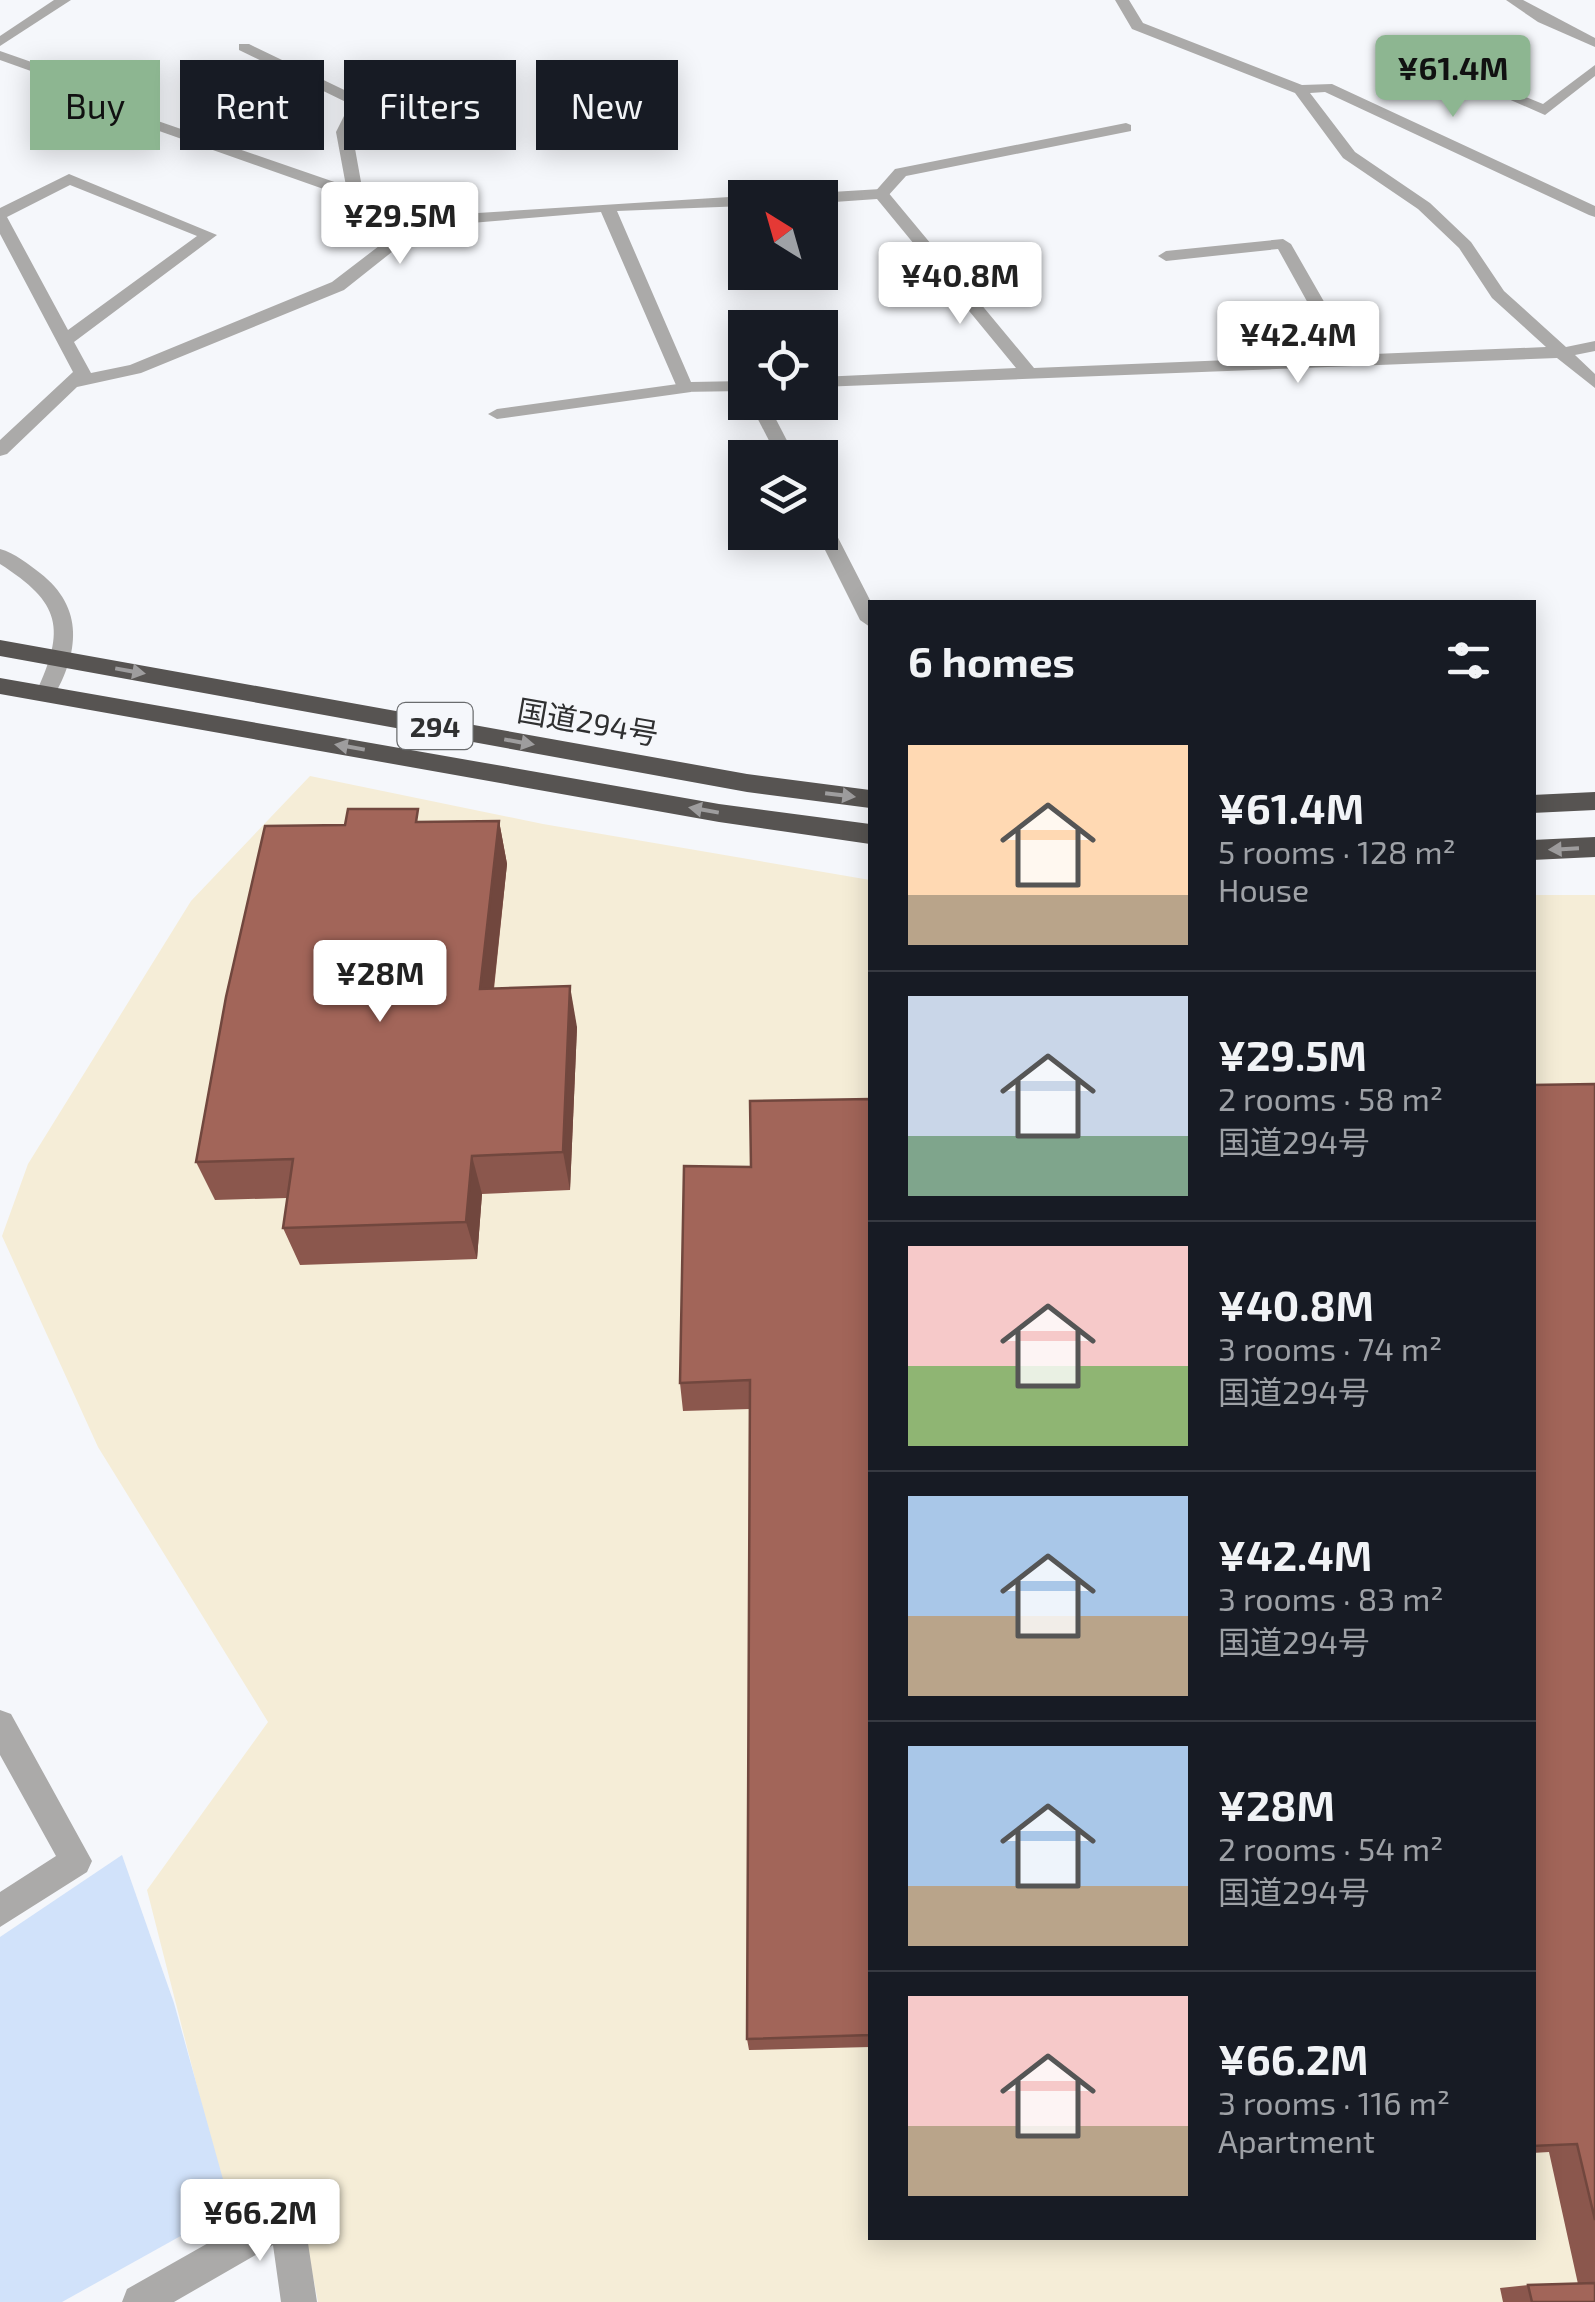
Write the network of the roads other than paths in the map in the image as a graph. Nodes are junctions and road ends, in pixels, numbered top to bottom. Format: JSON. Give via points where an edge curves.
{"nodes":[{"id":1,"x":64,"y":0,"type":"edge"},
{"id":2,"x":1122,"y":0,"type":"edge"},
{"id":3,"x":1514,"y":0,"type":"edge"},
{"id":4,"x":0,"y":42,"type":"edge"},
{"id":5,"x":1595,"y":43,"type":"edge"},
{"id":6,"x":244,"y":47,"type":"dead end"},
{"id":7,"x":0,"y":55,"type":"edge"},
{"id":8,"x":30,"y":66,"type":"edge"},
{"id":9,"x":1595,"y":69,"type":"edge"},
{"id":10,"x":1463,"y":76,"type":"dead end"},
{"id":11,"x":1300,"y":90,"type":"junction"},
{"id":12,"x":160,"y":127,"type":"edge"},
{"id":13,"x":1126,"y":128,"type":"dead end"},
{"id":14,"x":881,"y":194,"type":"junction"},
{"id":15,"x":355,"y":196,"type":"junction"},
{"id":16,"x":838,"y":197,"type":"edge"},
{"id":17,"x":728,"y":202,"type":"edge"},
{"id":18,"x":608,"y":207,"type":"junction"},
{"id":19,"x":1595,"y":212,"type":"edge"},
{"id":20,"x":0,"y":216,"type":"edge"},
{"id":21,"x":406,"y":233,"type":"junction"},
{"id":22,"x":1166,"y":256,"type":"dead end"},
{"id":23,"x":64,"y":340,"type":"junction"},
{"id":24,"x":1595,"y":346,"type":"edge"},
{"id":25,"x":1565,"y":352,"type":"junction"},
{"id":26,"x":1348,"y":360,"type":"junction"},
{"id":27,"x":1029,"y":374,"type":"junction"},
{"id":28,"x":838,"y":381,"type":"edge"},
{"id":29,"x":1595,"y":382,"type":"edge"},
{"id":30,"x":72,"y":383,"type":"junction"},
{"id":31,"x":728,"y":387,"type":"edge"},
{"id":32,"x":685,"y":388,"type":"junction"},
{"id":33,"x":496,"y":414,"type":"dead end"},
{"id":34,"x":0,"y":450,"type":"edge"},
{"id":35,"x":834,"y":550,"type":"edge"},
{"id":36,"x":0,"y":555,"type":"edge"},
{"id":37,"x":868,"y":616,"type":"edge"},
{"id":38,"x":0,"y":648,"type":"edge"},
{"id":39,"x":64,"y":660,"type":"junction"},
{"id":40,"x":0,"y":686,"type":"edge"},
{"id":41,"x":46,"y":693,"type":"junction"},
{"id":42,"x":868,"y":799,"type":"edge"},
{"id":43,"x":1595,"y":801,"type":"edge"},
{"id":44,"x":1536,"y":804,"type":"edge"},
{"id":45,"x":868,"y":834,"type":"edge"},
{"id":46,"x":1595,"y":847,"type":"edge"},
{"id":47,"x":1536,"y":850,"type":"edge"},
{"id":48,"x":0,"y":1724,"type":"edge"},
{"id":49,"x":0,"y":1911,"type":"edge"},
{"id":50,"x":140,"y":2302,"type":"edge"},
{"id":51,"x":299,"y":2302,"type":"edge"}],
"edges":[{"from":1,"to":4,"type":"street"},
{"from":2,"to":11,"type":"street","via":[[1138,26]]},
{"from":3,"to":5,"type":"street"},
{"from":6,"to":15,"type":"street","via":[[358,102],[344,132]]},
{"from":7,"to":8,"type":"street"},
{"from":9,"to":10,"type":"street","via":[[1544,110]]},
{"from":11,"to":19,"type":"street","via":[[1327,87]]},
{"from":11,"to":25,"type":"street","via":[[1349,155],[1424,206],[1465,245],[1498,294]]},
{"from":12,"to":15,"type":"street"},
{"from":13,"to":14,"type":"street","via":[[901,172]]},
{"from":14,"to":16,"type":"street"},
{"from":14,"to":27,"type":"street"},
{"from":15,"to":21,"type":"street"},
{"from":17,"to":18,"type":"street"},
{"from":18,"to":21,"type":"street","via":[[445,220]]},
{"from":18,"to":32,"type":"street"},
{"from":20,"to":23,"type":"street"},
{"from":20,"to":23,"type":"street","via":[[69,179],[208,235]]},
{"from":21,"to":30,"type":"street","via":[[338,286],[135,369]]},
{"from":22,"to":26,"type":"street","via":[[1283,244]]},
{"from":23,"to":30,"type":"street","via":[[82,373]]},
{"from":24,"to":25,"type":"street"},
{"from":25,"to":26,"type":"street"},
{"from":25,"to":29,"type":"street"},
{"from":26,"to":27,"type":"street"},
{"from":27,"to":28,"type":"street"},
{"from":30,"to":34,"type":"street"},
{"from":31,"to":32,"type":"street"},
{"from":32,"to":33,"type":"street"},
{"from":35,"to":37,"type":"street"},
{"from":36,"to":39,"type":"street","via":[[62,609]]},
{"from":38,"to":39,"type":"highway","name":"国道294号","number":"294"},
{"from":39,"to":41,"type":"street"},
{"from":39,"to":42,"type":"highway","name":"国道294号","number":"294","one_way":true,"via":[[746,783]]},
{"from":40,"to":41,"type":"highway","number":"294"},
{"from":45,"to":41,"type":"highway","number":"294","one_way":true},
{"from":43,"to":44,"type":"highway"},
{"from":46,"to":47,"type":"highway","one_way":true},
{"from":48,"to":49,"type":"street","via":[[76,1861]]},
{"from":50,"to":51,"type":"street","via":[[286,2217]]}]}
